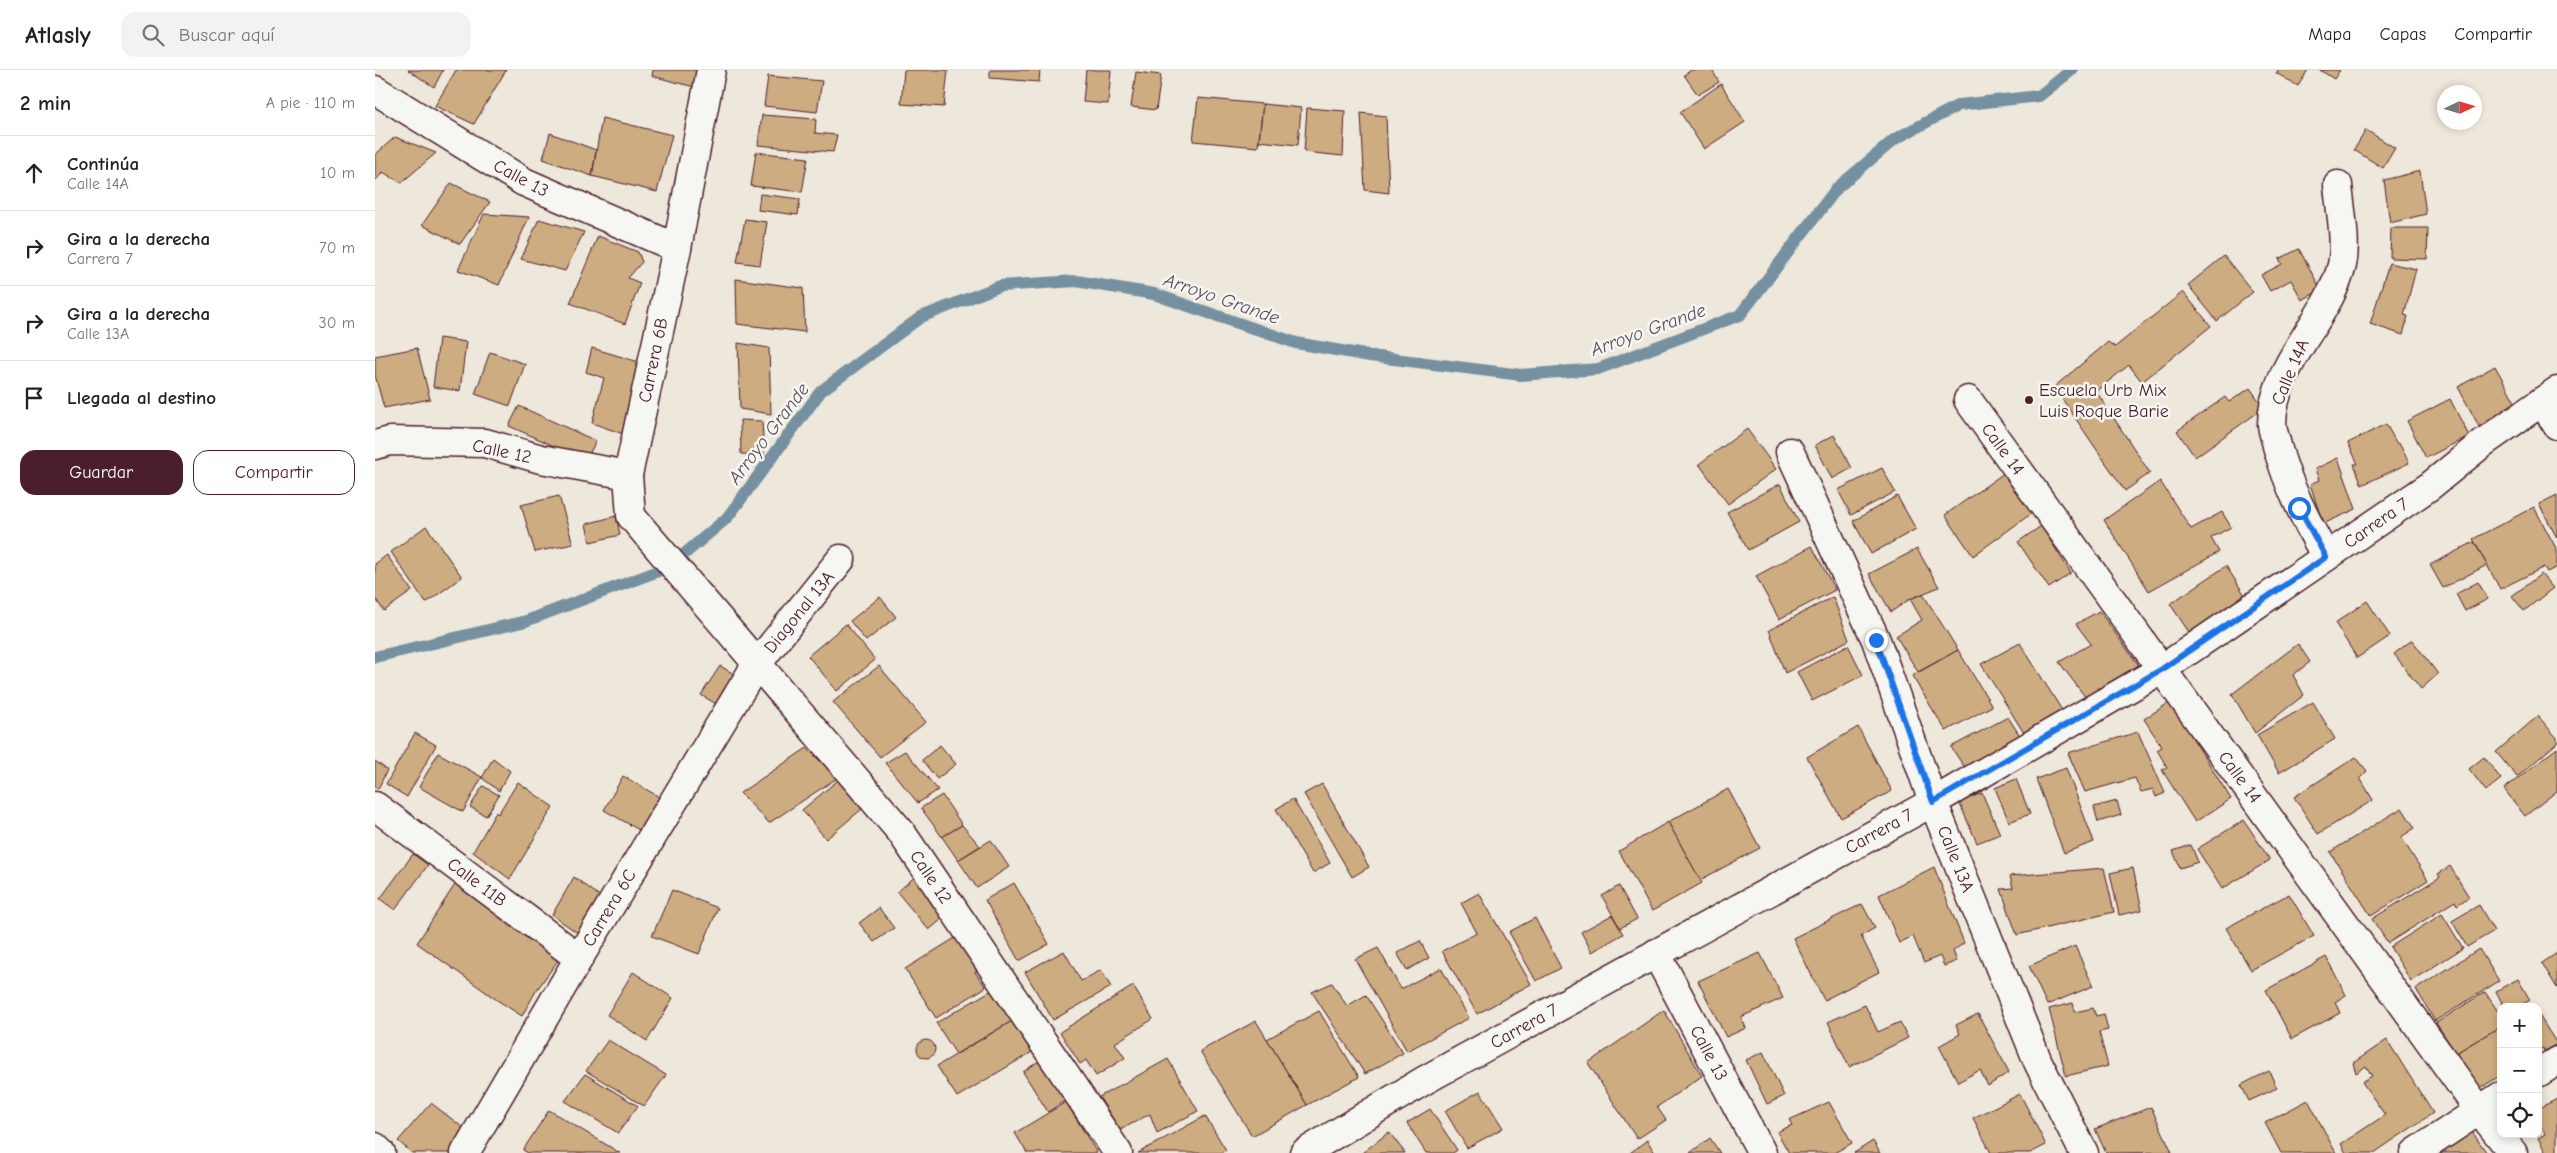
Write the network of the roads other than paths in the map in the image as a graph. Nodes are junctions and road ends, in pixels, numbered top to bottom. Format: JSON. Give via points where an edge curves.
{"nodes":[{"id":1,"x":711,"y":70,"type":"edge"},
{"id":2,"x":375,"y":90,"type":"edge"},
{"id":3,"x":2338,"y":185,"type":"dead end"},
{"id":4,"x":677,"y":248,"type":"junction"},
{"id":5,"x":2549,"y":396,"type":"edge"},
{"id":6,"x":1968,"y":400,"type":"dead end"},
{"id":7,"x":2557,"y":425,"type":"edge"},
{"id":8,"x":375,"y":445,"type":"edge"},
{"id":9,"x":1790,"y":452,"type":"dead end"},
{"id":10,"x":628,"y":475,"type":"junction"},
{"id":11,"x":2326,"y":557,"type":"junction"},
{"id":12,"x":841,"y":559,"type":"dead end"},
{"id":13,"x":720,"y":620,"type":"joint"},
{"id":14,"x":756,"y":665,"type":"junction"},
{"id":15,"x":2162,"y":669,"type":"junction"},
{"id":16,"x":1933,"y":802,"type":"junction"},
{"id":17,"x":375,"y":806,"type":"edge"},
{"id":18,"x":1656,"y":953,"type":"junction"},
{"id":19,"x":579,"y":958,"type":"junction"},
{"id":20,"x":2557,"y":1061,"type":"edge"},
{"id":21,"x":2542,"y":1070,"type":"edge"},
{"id":22,"x":2490,"y":1103,"type":"edge"},
{"id":23,"x":375,"y":1147,"type":"edge"},
{"id":24,"x":381,"y":1153,"type":"edge"},
{"id":25,"x":465,"y":1153,"type":"edge"},
{"id":26,"x":1118,"y":1153,"type":"edge"},
{"id":27,"x":1304,"y":1153,"type":"edge"},
{"id":28,"x":1762,"y":1153,"type":"edge"},
{"id":29,"x":2084,"y":1153,"type":"edge"},
{"id":30,"x":2415,"y":1153,"type":"edge"},
{"id":31,"x":2513,"y":1153,"type":"edge"}],
"edges":[{"from":1,"to":4,"type":"street","name":"Carrera 6B"},
{"from":2,"to":4,"type":"street","name":"Calle 13","via":[[524,182]]},
{"from":3,"to":11,"type":"street","name":"Calle 14A","via":[[2342,264],[2334,286],[2284,378],[2275,402],[2272,425],[2282,465],[2299,508]]},
{"from":4,"to":10,"type":"street","name":"Carrera 6B"},
{"from":5,"to":7,"type":"street"},
{"from":5,"to":11,"type":"street","name":"Carrera 7","via":[[2430,486]]},
{"from":6,"to":15,"type":"street","name":"Calle 14"},
{"from":8,"to":10,"type":"street","name":"Calle 12","via":[[390,441],[485,443],[541,459]]},
{"from":9,"to":16,"type":"street","name":"Calle 13A","via":[[1876,640]]},
{"from":10,"to":13,"type":"street","name":"Carrera 6B","via":[[631,516]]},
{"from":11,"to":15,"type":"street","name":"Carrera 7"},
{"from":12,"to":14,"type":"street","name":"Diagonal 13A"},
{"from":13,"to":14,"type":"street","name":"Calle 12"},
{"from":14,"to":19,"type":"street","name":"Carrera 6C"},
{"from":14,"to":26,"type":"street","name":"Calle 12","via":[[901,832]]},
{"from":15,"to":16,"type":"street","name":"Carrera 7"},
{"from":15,"to":22,"type":"street","name":"Calle 14"},
{"from":16,"to":18,"type":"street","name":"Carrera 7"},
{"from":16,"to":29,"type":"street","name":"Calle 13A","via":[[2038,1062]]},
{"from":17,"to":19,"type":"street","name":"Calle 11B"},
{"from":18,"to":27,"type":"street","name":"Carrera 7","via":[[1425,1080]]},
{"from":18,"to":28,"type":"street","name":"Calle 13"},
{"from":19,"to":25,"type":"street","name":"Carrera 6C"},
{"from":20,"to":21,"type":"street"},
{"from":22,"to":30,"type":"street"},
{"from":22,"to":31,"type":"street","name":"Calle 14"},
{"from":23,"to":24,"type":"street"}]}
